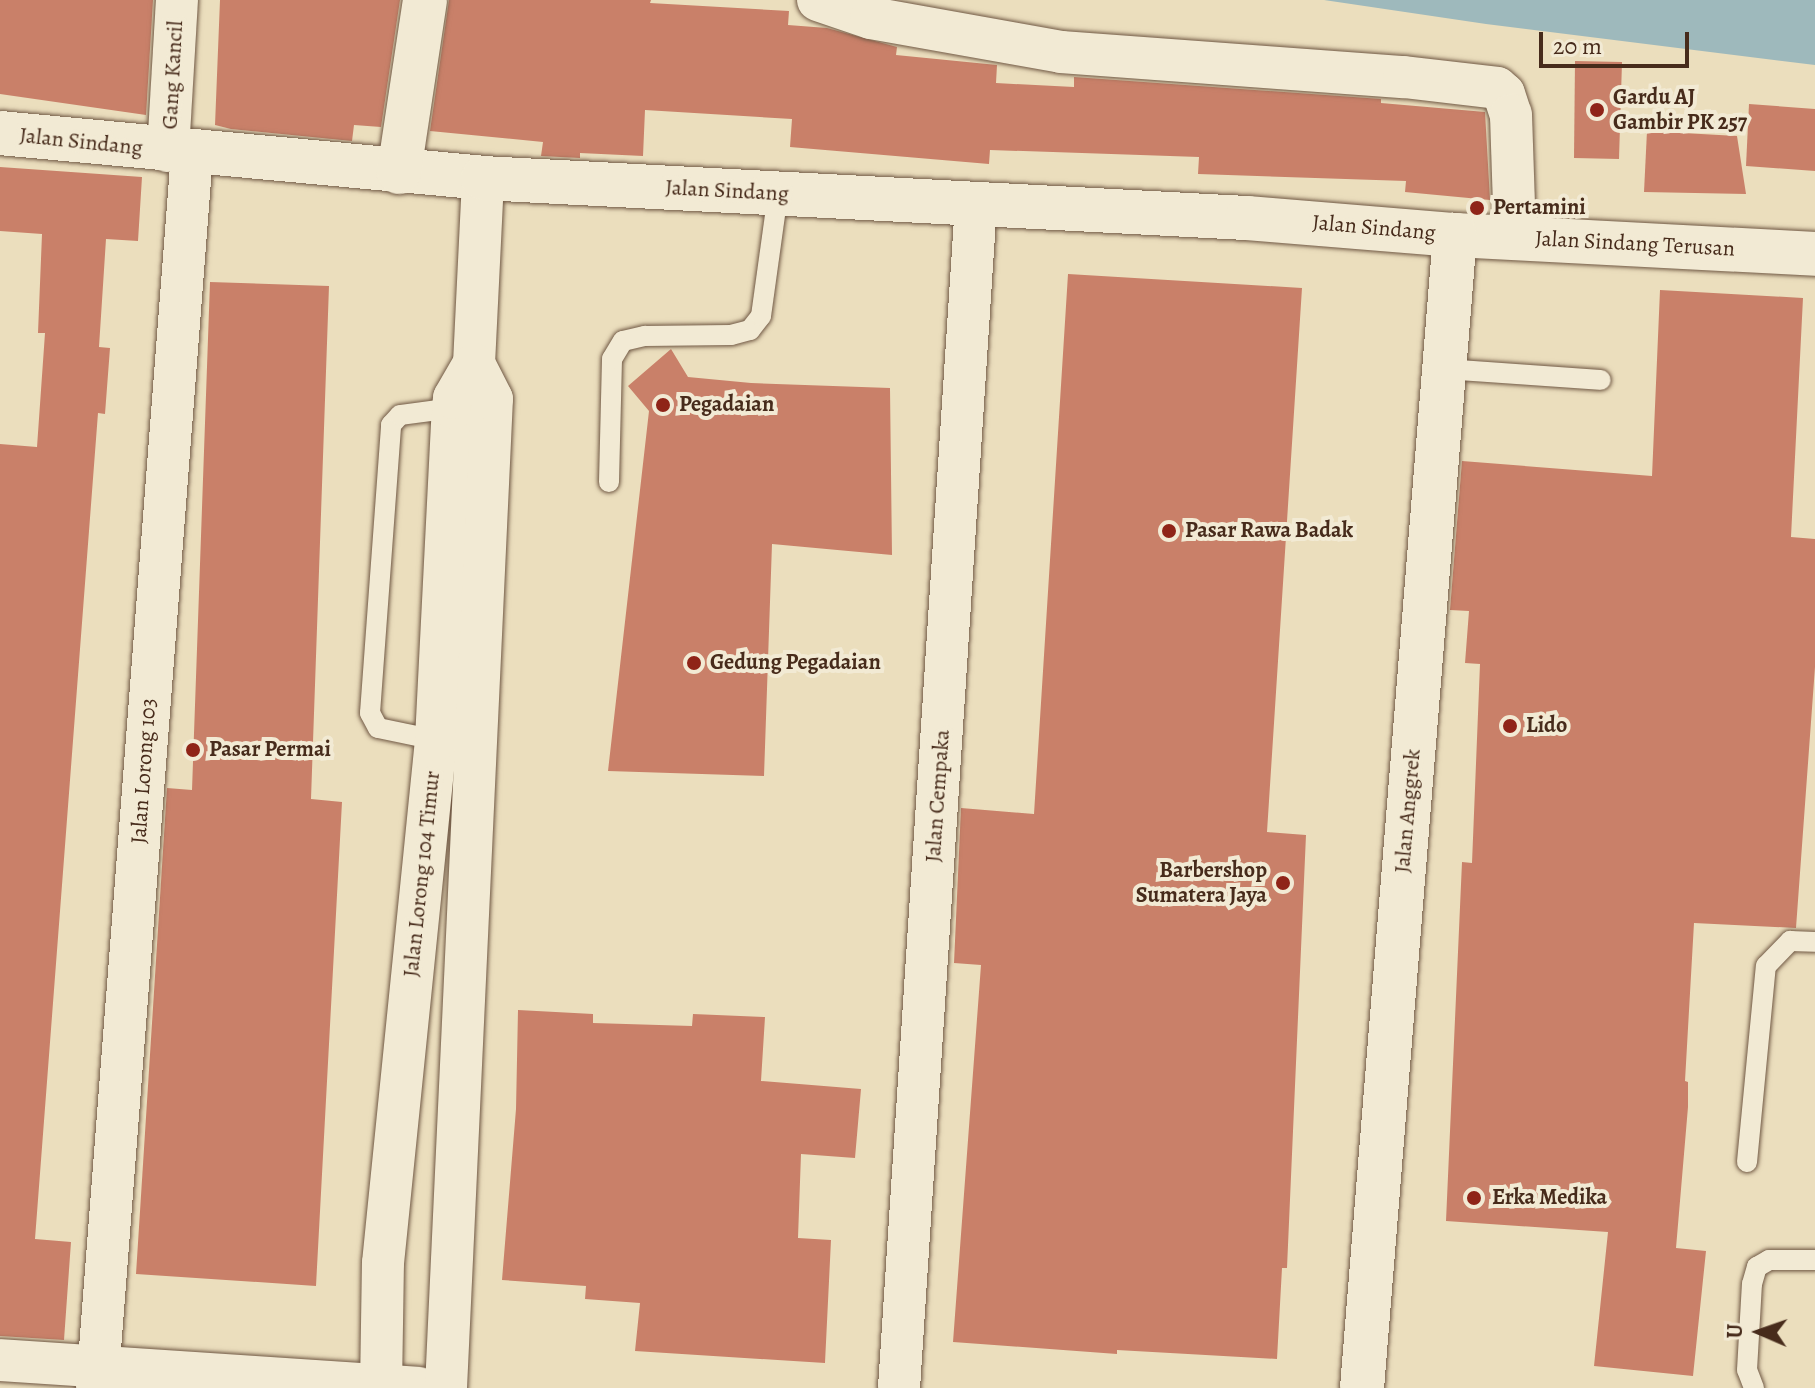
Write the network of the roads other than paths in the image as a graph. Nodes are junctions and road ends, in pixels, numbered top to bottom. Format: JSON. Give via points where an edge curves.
{"nodes":[{"id":1,"x":177,"y":0,"type":"edge"},
{"id":2,"x":425,"y":0,"type":"edge"},
{"id":3,"x":818,"y":0,"type":"edge"},
{"id":4,"x":0,"y":133,"type":"edge"},
{"id":5,"x":180,"y":152,"type":"junction"},
{"id":6,"x":399,"y":172,"type":"junction"},
{"id":7,"x":483,"y":178,"type":"junction"},
{"id":8,"x":778,"y":194,"type":"junction"},
{"id":9,"x":976,"y":204,"type":"junction"},
{"id":10,"x":1455,"y":235,"type":"junction"},
{"id":11,"x":1515,"y":238,"type":"junction"},
{"id":12,"x":1815,"y":254,"type":"edge"},
{"id":13,"x":474,"y":364,"type":"junction"},
{"id":14,"x":1444,"y":369,"type":"junction"},
{"id":15,"x":1601,"y":380,"type":"dead end"},
{"id":16,"x":453,"y":408,"type":"junction"},
{"id":17,"x":609,"y":482,"type":"dead end"},
{"id":18,"x":436,"y":740,"type":"junction"},
{"id":19,"x":1815,"y":942,"type":"edge"},
{"id":20,"x":1747,"y":1162,"type":"dead end"},
{"id":21,"x":1815,"y":1260,"type":"edge"},
{"id":22,"x":0,"y":1360,"type":"edge"},
{"id":23,"x":97,"y":1378,"type":"edge"},
{"id":24,"x":393,"y":1387,"type":"edge"},
{"id":25,"x":446,"y":1388,"type":"edge"},
{"id":26,"x":899,"y":1388,"type":"edge"},
{"id":27,"x":1362,"y":1388,"type":"edge"},
{"id":28,"x":1754,"y":1388,"type":"edge"}],
"edges":[{"from":1,"to":5,"type":"street","name":"Gang Kancil"},
{"from":2,"to":6,"type":"street"},
{"from":3,"to":11,"type":"street","via":[[871,18],[1061,52],[1497,88],[1511,115]]},
{"from":4,"to":5,"type":"street","name":"Jalan Sindang"},
{"from":5,"to":6,"type":"street","name":"Jalan Sindang"},
{"from":5,"to":23,"type":"street","name":"Jalan Lorong 103"},
{"from":6,"to":7,"type":"street","name":"Jalan Sindang"},
{"from":7,"to":8,"type":"street","name":"Jalan Sindang"},
{"from":7,"to":13,"type":"street","name":"Jalan Lorong 104 Timur"},
{"from":8,"to":9,"type":"street","name":"Jalan Sindang"},
{"from":8,"to":17,"type":"lane","via":[[761,316],[750,330],[645,336],[623,341],[612,359]]},
{"from":9,"to":10,"type":"street","name":"Jalan Sindang"},
{"from":9,"to":26,"type":"street","name":"Jalan Cempaka"},
{"from":10,"to":11,"type":"street","name":"Jalan Sindang Terusan"},
{"from":10,"to":14,"type":"street","name":"Jalan Anggrek"},
{"from":11,"to":12,"type":"street","name":"Jalan Sindang Terusan"},
{"from":13,"to":16,"type":"street","name":"Jalan Lorong 104 Timur"},
{"from":13,"to":25,"type":"street","name":"Jalan Lorong 104 Timur","via":[[492,399]]},
{"from":14,"to":15,"type":"lane"},
{"from":14,"to":27,"type":"street","name":"Jalan Anggrek"},
{"from":16,"to":18,"type":"street","name":"Jalan Lorong 104 Timur"},
{"from":16,"to":18,"type":"lane","via":[[400,415],[391,425],[370,713],[378,728]]},
{"from":18,"to":24,"type":"street","name":"Jalan Lorong 104 Timur","via":[[383,1263]]},
{"from":19,"to":20,"type":"lane","via":[[1790,941],[1766,966]]},
{"from":21,"to":28,"type":"lane","via":[[1769,1260],[1757,1267],[1747,1370]]},
{"from":22,"to":23,"type":"street"},
{"from":23,"to":24,"type":"street"}]}
